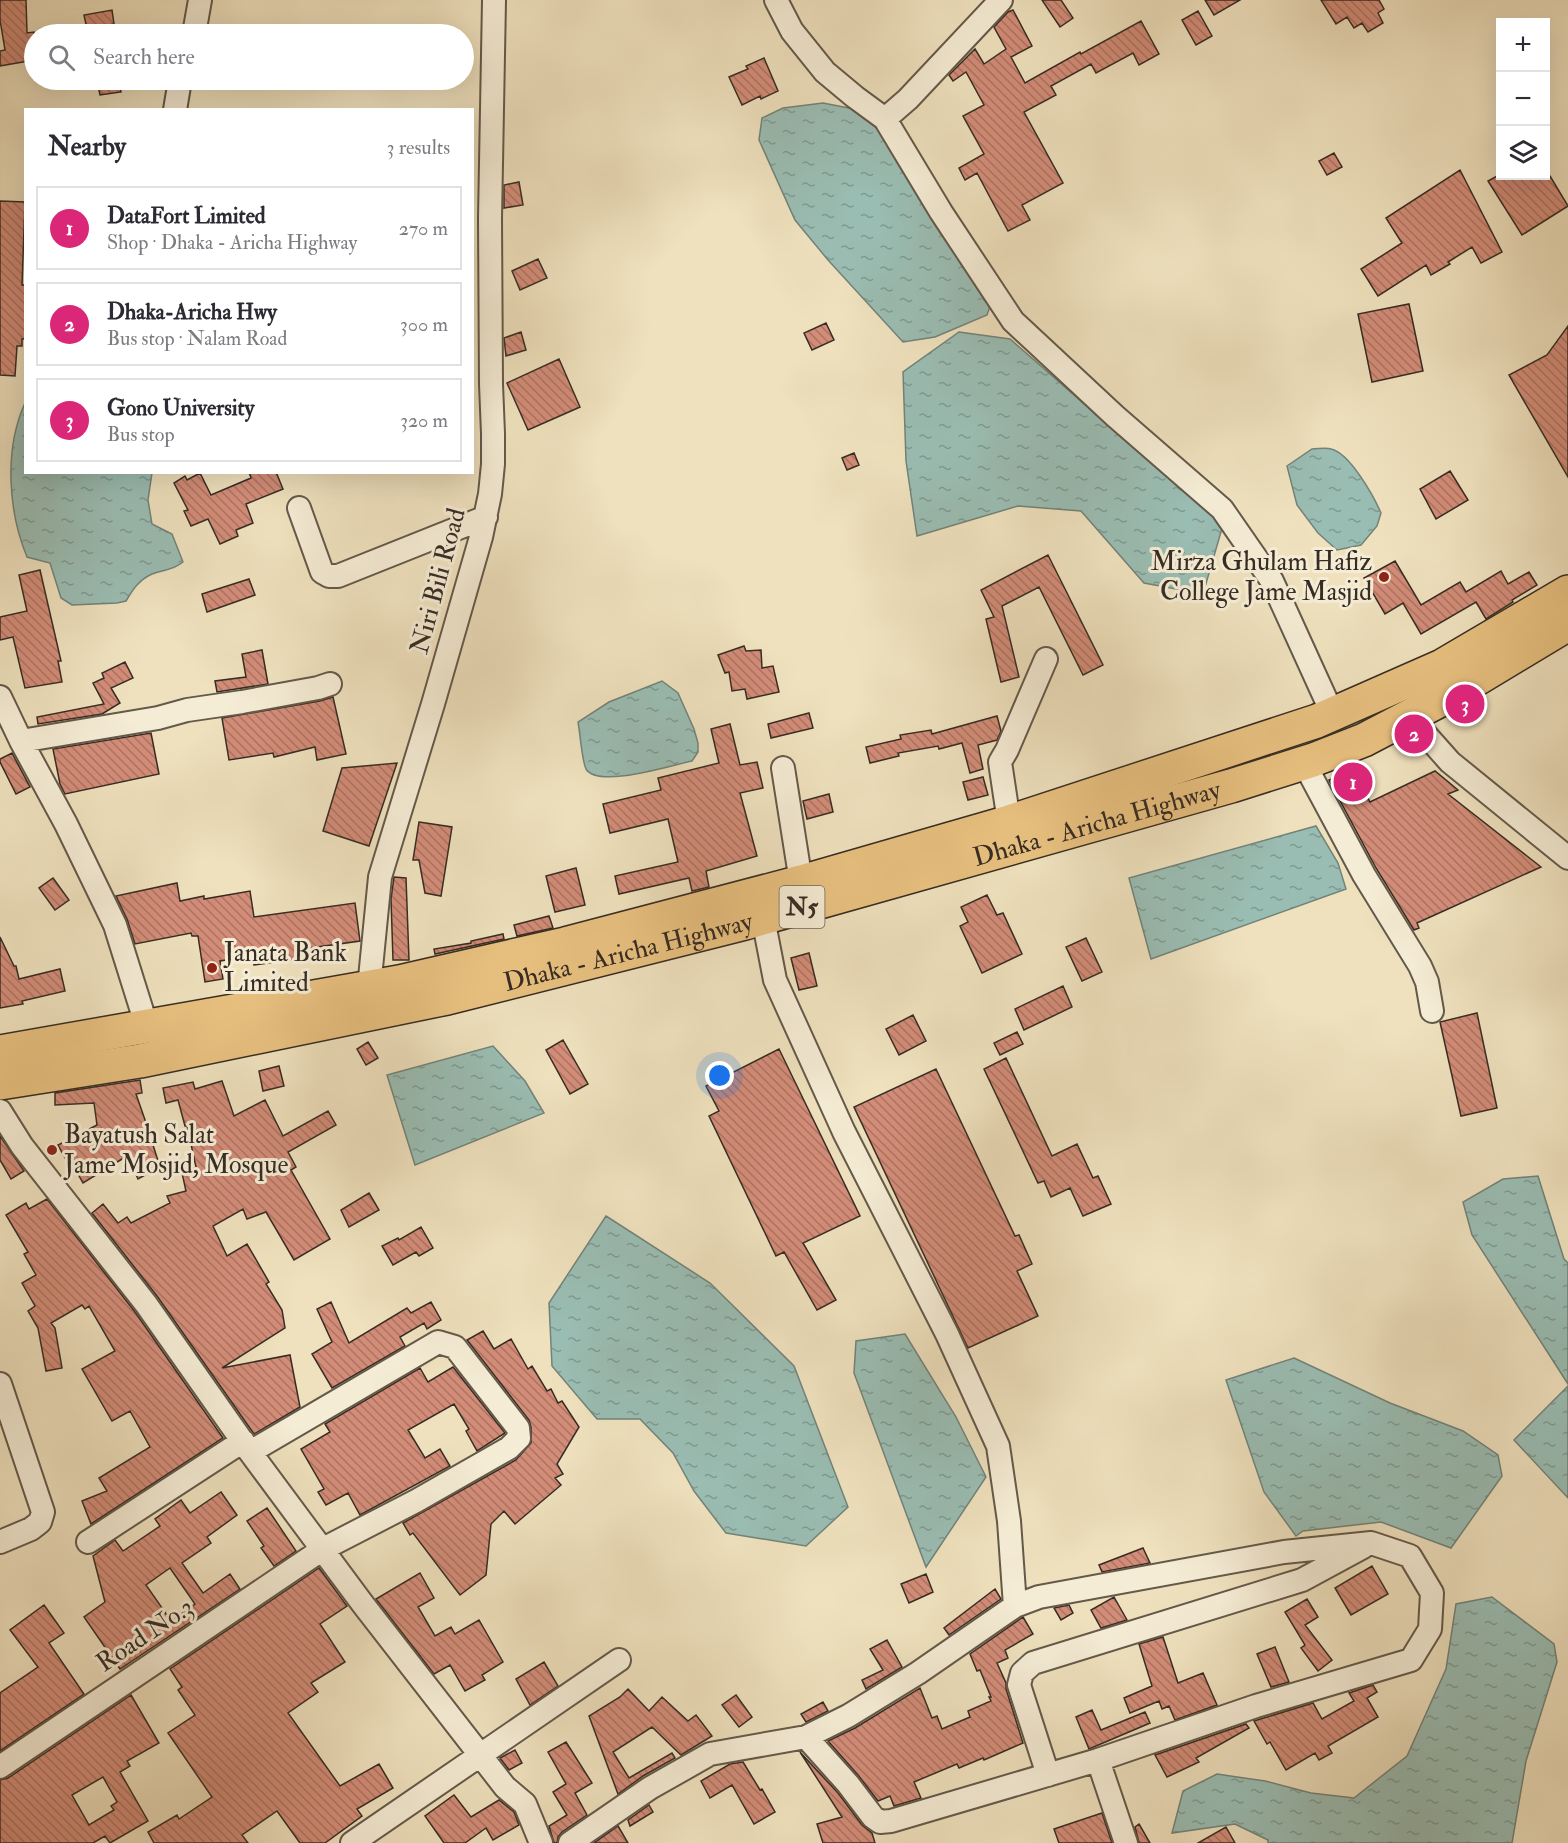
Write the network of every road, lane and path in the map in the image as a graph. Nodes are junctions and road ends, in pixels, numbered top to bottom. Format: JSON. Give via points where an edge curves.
{"nodes":[{"id":1,"x":200,"y":0,"type":"edge"},
{"id":2,"x":494,"y":0,"type":"edge"},
{"id":3,"x":776,"y":0,"type":"edge"},
{"id":4,"x":1001,"y":0,"type":"edge"},
{"id":5,"x":196,"y":24,"type":"edge"},
{"id":6,"x":179,"y":90,"type":"edge"},
{"id":7,"x":176,"y":108,"type":"edge"},
{"id":8,"x":885,"y":119,"type":"junction"},
{"id":9,"x":481,"y":221,"type":"edge"},
{"id":10,"x":299,"y":508,"type":"dead end"},
{"id":11,"x":486,"y":517,"type":"junction"},
{"id":12,"x":1568,"y":592,"type":"edge"},
{"id":13,"x":1568,"y":624,"type":"edge"},
{"id":14,"x":1046,"y":659,"type":"dead end"},
{"id":15,"x":330,"y":684,"type":"dead end"},
{"id":16,"x":0,"y":697,"type":"edge"},
{"id":17,"x":1333,"y":715,"type":"junction"},
{"id":18,"x":1410,"y":717,"type":"junction"},
{"id":19,"x":21,"y":741,"type":"junction"},
{"id":20,"x":1304,"y":763,"type":"junction"},
{"id":21,"x":783,"y":768,"type":"dead end"},
{"id":22,"x":1009,"y":822,"type":"junction"},
{"id":23,"x":1568,"y":858,"type":"edge"},
{"id":24,"x":801,"y":882,"type":"junction"},
{"id":25,"x":763,"y":918,"type":"junction"},
{"id":26,"x":369,"y":988,"type":"junction"},
{"id":27,"x":1432,"y":1011,"type":"dead end"},
{"id":28,"x":147,"y":1027,"type":"junction"},
{"id":29,"x":0,"y":1052,"type":"edge"},
{"id":30,"x":0,"y":1083,"type":"edge"},
{"id":31,"x":0,"y":1111,"type":"edge"},
{"id":32,"x":1,"y":1388,"type":"edge"},
{"id":33,"x":247,"y":1447,"type":"junction"},
{"id":34,"x":0,"y":1542,"type":"edge"},
{"id":35,"x":88,"y":1542,"type":"dead end"},
{"id":36,"x":1371,"y":1543,"type":"junction"},
{"id":37,"x":323,"y":1549,"type":"junction"},
{"id":38,"x":1015,"y":1606,"type":"junction"},
{"id":39,"x":619,"y":1660,"type":"dead end"},
{"id":40,"x":806,"y":1737,"type":"junction"},
{"id":41,"x":480,"y":1755,"type":"junction"},
{"id":42,"x":1098,"y":1760,"type":"junction"},
{"id":43,"x":0,"y":1767,"type":"edge"},
{"id":44,"x":1048,"y":1775,"type":"junction"},
{"id":45,"x":352,"y":1843,"type":"edge"},
{"id":46,"x":541,"y":1843,"type":"edge"},
{"id":47,"x":570,"y":1843,"type":"edge"},
{"id":48,"x":1126,"y":1843,"type":"edge"}],
"edges":[{"from":1,"to":5,"type":"street"},
{"from":2,"to":9,"type":"street","name":"Niri Bili Road"},
{"from":3,"to":8,"type":"street","via":[[792,31],[825,72]]},
{"from":4,"to":8,"type":"street"},
{"from":6,"to":7,"type":"street"},
{"from":8,"to":17,"type":"street","via":[[1013,321],[1222,509],[1272,580]]},
{"from":9,"to":11,"type":"street","name":"Niri Bili Road","via":[[493,464]]},
{"from":10,"to":11,"type":"street","via":[[322,572],[329,576],[338,576]]},
{"from":11,"to":26,"type":"street","name":"Niri Bili Road","via":[[380,877]]},
{"from":12,"to":17,"type":"highway","number":"N5","via":[[1442,666]]},
{"from":13,"to":18,"type":"highway","name":"Dhaka - Aricha Highway","number":"N5"},
{"from":14,"to":22,"type":"street","via":[[1000,762]]},
{"from":15,"to":19,"type":"street"},
{"from":16,"to":19,"type":"street"},
{"from":17,"to":22,"type":"highway","number":"N5"},
{"from":18,"to":20,"type":"highway","name":"Dhaka - Aricha Highway","number":"N5"},
{"from":18,"to":23,"type":"street","via":[[1450,762]]},
{"from":19,"to":28,"type":"street","via":[[115,926]]},
{"from":20,"to":25,"type":"highway","name":"Dhaka - Aricha Highway","number":"N5"},
{"from":20,"to":27,"type":"street","via":[[1420,966]]},
{"from":21,"to":24,"type":"street"},
{"from":22,"to":24,"type":"highway","number":"N5"},
{"from":24,"to":26,"type":"highway","number":"N5","via":[[565,944]]},
{"from":25,"to":30,"type":"highway","name":"Dhaka - Aricha Highway","number":"N5","via":[[447,998],[140,1061]]},
{"from":25,"to":38,"type":"street","via":[[775,980],[844,1132],[947,1334],[998,1446],[1009,1521]]},
{"from":26,"to":28,"type":"highway","number":"N5"},
{"from":28,"to":29,"type":"highway","number":"N5"},
{"from":31,"to":33,"type":"street","via":[[22,1146],[146,1304]]},
{"from":32,"to":34,"type":"street","via":[[43,1512],[40,1522],[31,1529]]},
{"from":33,"to":35,"type":"street"},
{"from":33,"to":37,"type":"street"},
{"from":33,"to":37,"type":"street","name":"Road No.3","via":[[438,1342],[454,1347],[518,1428],[519,1438],[509,1448]]},
{"from":36,"to":38,"type":"street","via":[[1284,1552],[1039,1597]]},
{"from":36,"to":42,"type":"street","via":[[1410,1556],[1432,1593],[1430,1629],[1410,1660],[1256,1706]]},
{"from":36,"to":44,"type":"street","via":[[1302,1580],[1033,1663],[1022,1673],[1019,1685]]},
{"from":37,"to":41,"type":"street"},
{"from":37,"to":43,"type":"street","name":"Road No.3"},
{"from":38,"to":40,"type":"street","via":[[918,1673]]},
{"from":39,"to":41,"type":"street"},
{"from":40,"to":44,"type":"street","via":[[880,1822]]},
{"from":40,"to":47,"type":"street","via":[[710,1754]]},
{"from":41,"to":45,"type":"street"},
{"from":41,"to":46,"type":"street","via":[[525,1804]]},
{"from":42,"to":44,"type":"street"},
{"from":42,"to":48,"type":"street"}]}
